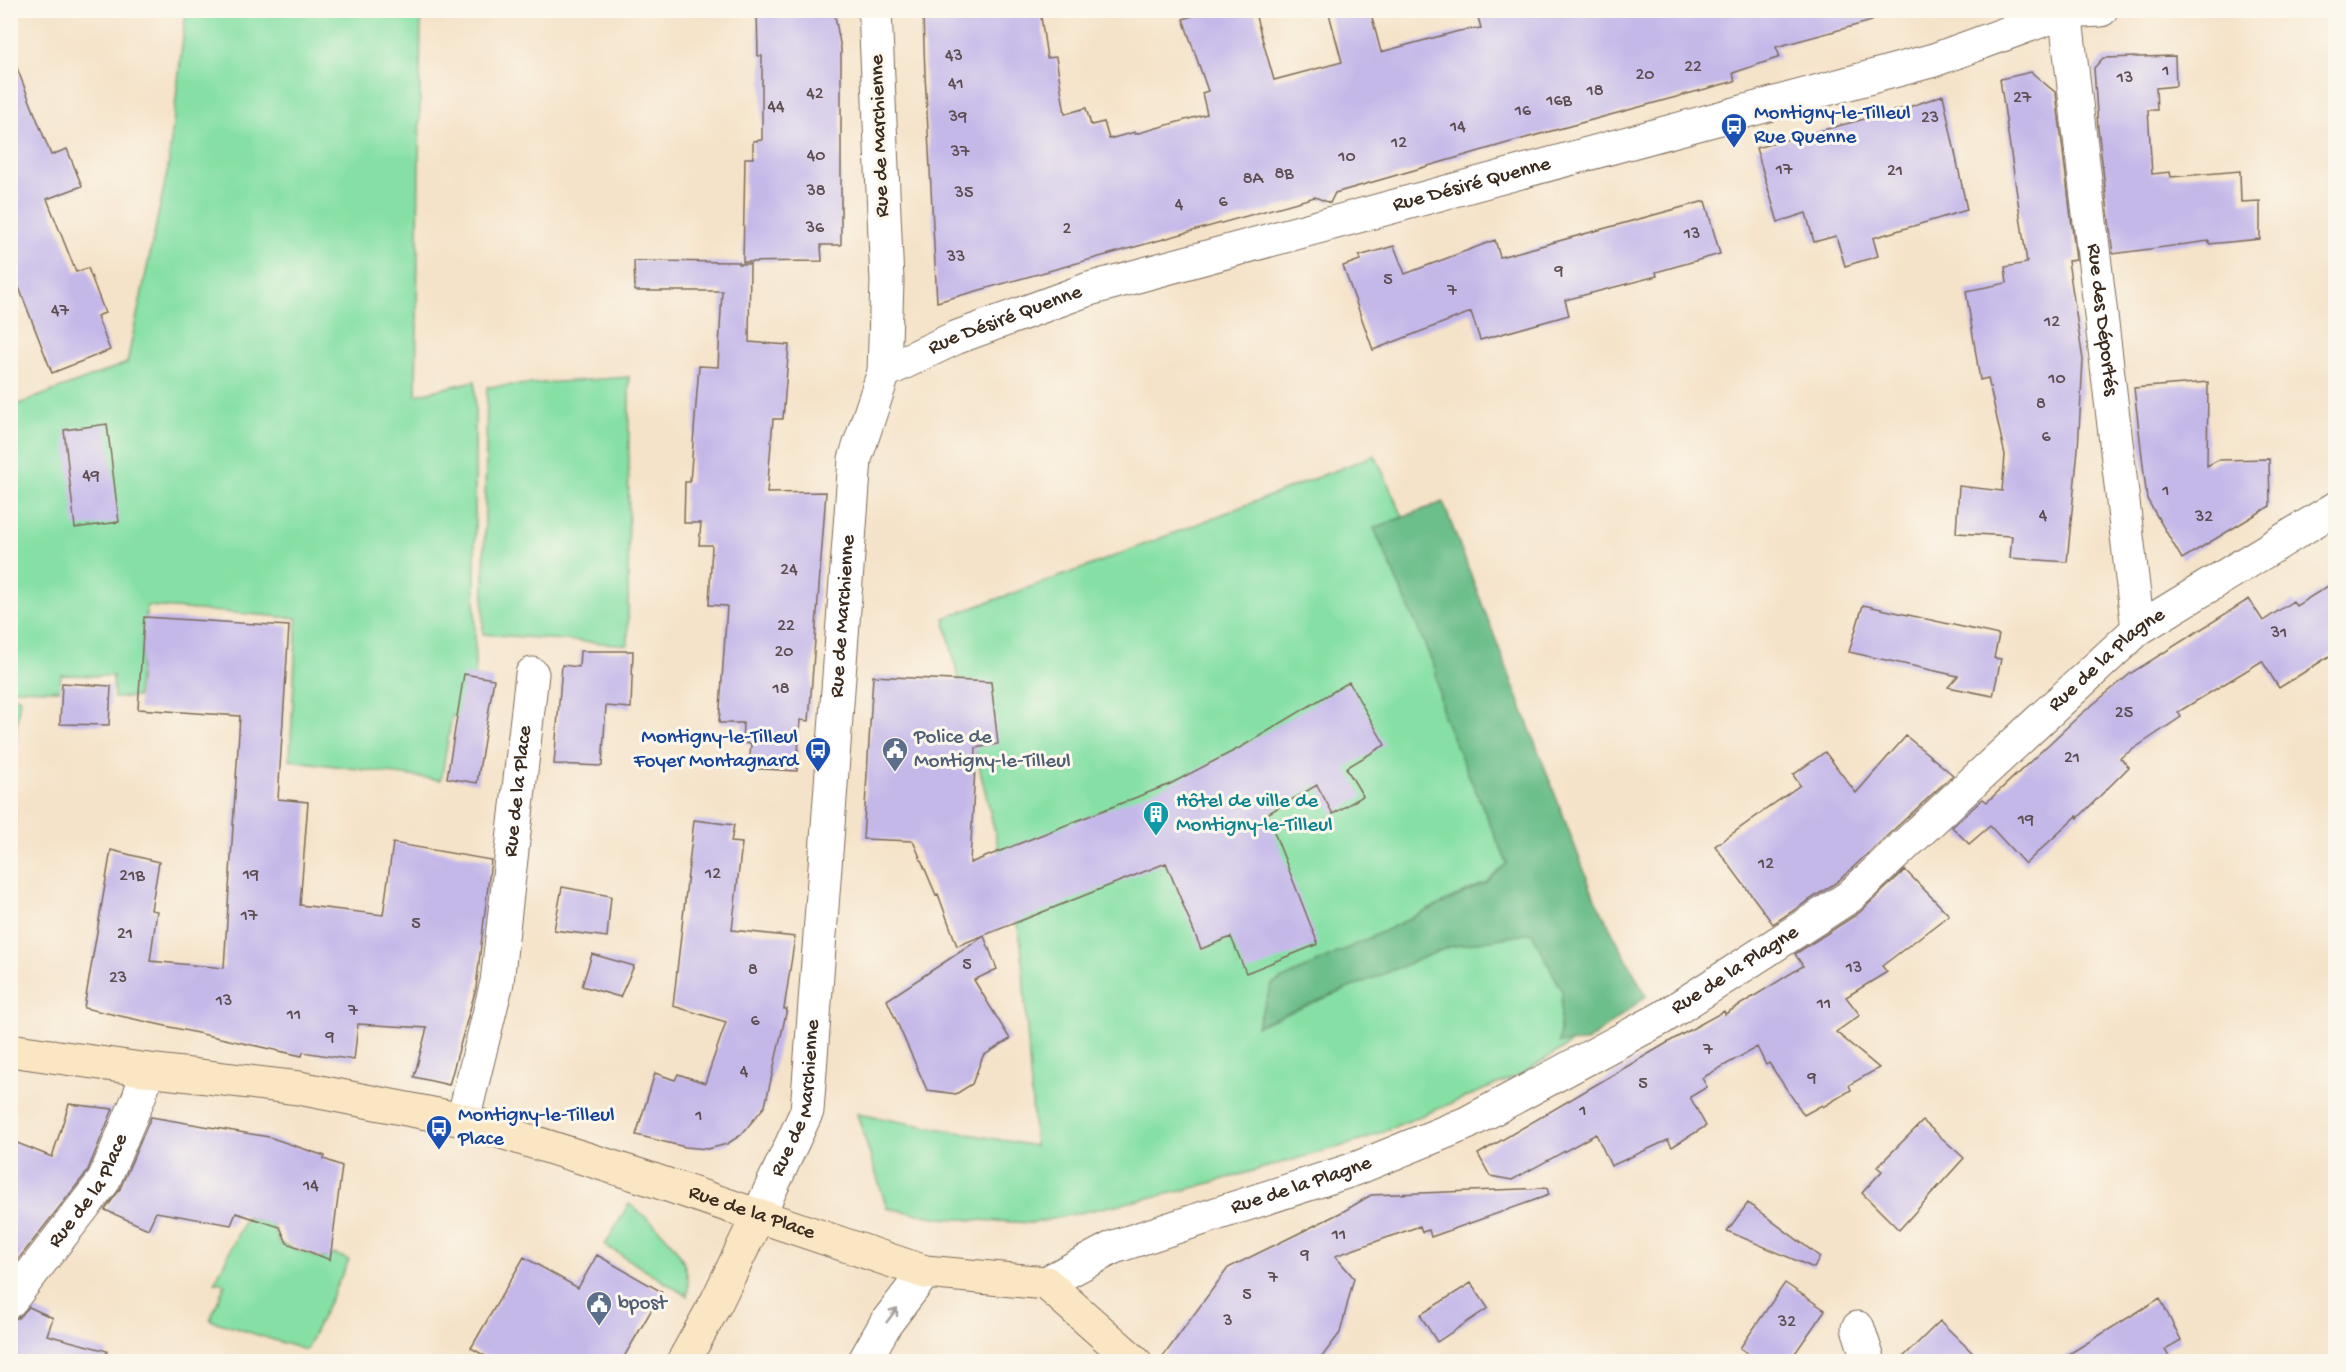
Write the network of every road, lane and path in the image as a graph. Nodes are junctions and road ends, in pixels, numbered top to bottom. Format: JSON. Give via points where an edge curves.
{"nodes":[{"id":1,"x":875,"y":10,"type":"edge"},
{"id":2,"x":2101,"y":10,"type":"edge"},
{"id":3,"x":2065,"y":11,"type":"edge"},
{"id":4,"x":884,"y":372,"type":"junction"},
{"id":5,"x":2336,"y":508,"type":"edge"},
{"id":6,"x":2138,"y":629,"type":"junction"},
{"id":7,"x":532,"y":674,"type":"dead end"},
{"id":8,"x":10,"y":1050,"type":"edge"},
{"id":9,"x":148,"y":1070,"type":"junction"},
{"id":10,"x":463,"y":1120,"type":"junction"},
{"id":11,"x":758,"y":1216,"type":"junction"},
{"id":12,"x":926,"y":1272,"type":"junction"},
{"id":13,"x":1046,"y":1283,"type":"junction"},
{"id":14,"x":10,"y":1301,"type":"edge"},
{"id":15,"x":1858,"y":1328,"type":"dead end"},
{"id":16,"x":683,"y":1362,"type":"edge"},
{"id":17,"x":864,"y":1362,"type":"edge"},
{"id":18,"x":1135,"y":1362,"type":"edge"},
{"id":19,"x":1869,"y":1362,"type":"edge"}],
"edges":[{"from":1,"to":4,"type":"street","name":"Rue de Marchienne","via":[[887,281]]},
{"from":2,"to":3,"type":"street","name":"Rue Désiré Quenne"},
{"from":3,"to":4,"type":"street","name":"Rue Désiré Quenne","via":[[1934,60],[1089,290],[955,339]]},
{"from":3,"to":6,"type":"street","name":"Rue des Déportés"},
{"from":4,"to":11,"type":"street","name":"Rue de Marchienne","via":[[855,459],[807,1111]]},
{"from":5,"to":6,"type":"street","name":"Rue de la Plagne"},
{"from":6,"to":13,"type":"street","name":"Rue de la Plagne","via":[[1849,897],[1662,1018],[1467,1123],[1355,1169],[1114,1247]]},
{"from":7,"to":10,"type":"street","name":"Rue de la Place","via":[[497,982]]},
{"from":8,"to":9,"type":"main road","name":"Rue de la Place"},
{"from":9,"to":10,"type":"main road","name":"Rue de la Place","via":[[299,1088]]},
{"from":9,"to":14,"type":"street","name":"Rue de la Place","via":[[103,1182]]},
{"from":10,"to":11,"type":"main road","name":"Rue de la Place"},
{"from":11,"to":12,"type":"main road","name":"Rue de la Place"},
{"from":11,"to":16,"type":"main road"},
{"from":12,"to":13,"type":"main road","name":"Rue de la Place"},
{"from":17,"to":12,"type":"street","one_way":true,"via":[[886,1323]]},
{"from":13,"to":18,"type":"main road"},
{"from":15,"to":19,"type":"street"}]}
